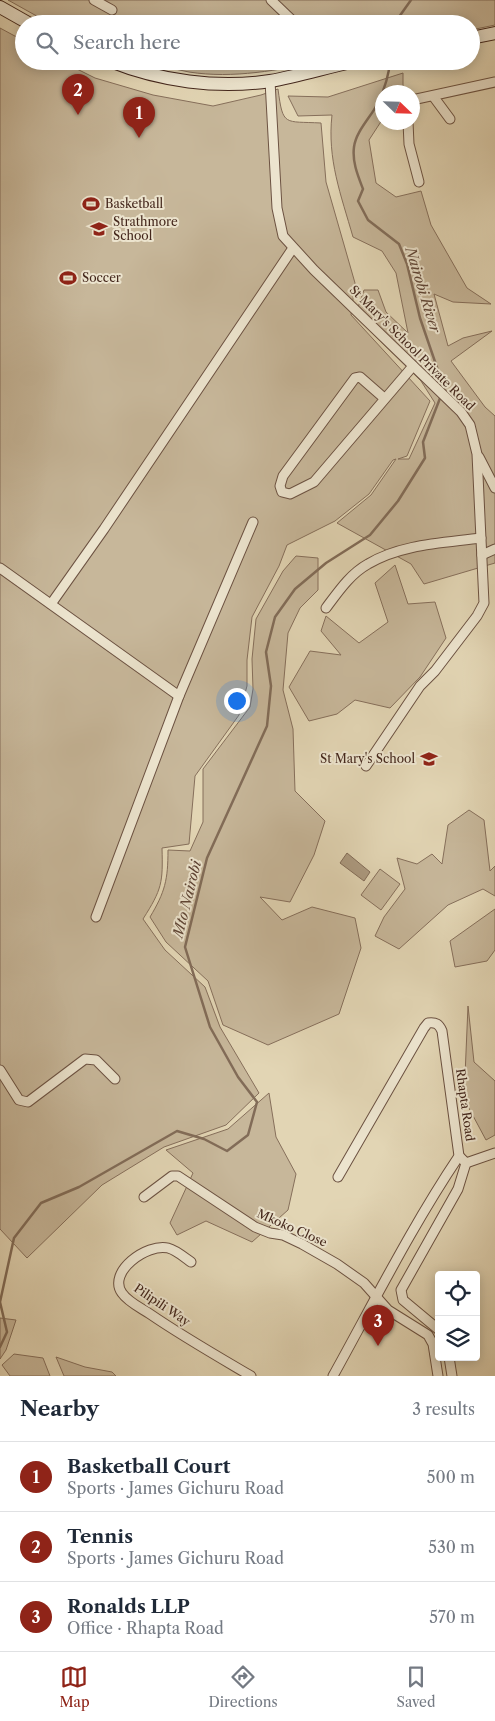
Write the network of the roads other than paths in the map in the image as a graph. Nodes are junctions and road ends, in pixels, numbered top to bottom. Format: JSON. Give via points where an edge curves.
{"nodes":[{"id":1,"x":94,"y":0,"type":"edge"},
{"id":2,"x":271,"y":0,"type":"edge"},
{"id":3,"x":0,"y":7,"type":"edge"},
{"id":4,"x":112,"y":10,"type":"dead end"},
{"id":5,"x":287,"y":15,"type":"edge"},
{"id":6,"x":15,"y":16,"type":"edge"},
{"id":7,"x":495,"y":33,"type":"edge"},
{"id":8,"x":480,"y":36,"type":"edge"},
{"id":9,"x":134,"y":70,"type":"edge"},
{"id":10,"x":317,"y":70,"type":"edge"},
{"id":11,"x":270,"y":81,"type":"junction"},
{"id":12,"x":495,"y":82,"type":"edge"},
{"id":13,"x":434,"y":96,"type":"junction"},
{"id":14,"x":420,"y":99,"type":"edge"},
{"id":15,"x":450,"y":119,"type":"dead end"},
{"id":16,"x":408,"y":130,"type":"edge"},
{"id":17,"x":419,"y":182,"type":"dead end"},
{"id":18,"x":293,"y":248,"type":"junction"},
{"id":19,"x":413,"y":366,"type":"junction"},
{"id":20,"x":384,"y":398,"type":"junction"},
{"id":21,"x":477,"y":454,"type":"junction"},
{"id":22,"x":495,"y":488,"type":"edge"},
{"id":23,"x":253,"y":522,"type":"dead end"},
{"id":24,"x":481,"y":538,"type":"junction"},
{"id":25,"x":495,"y":549,"type":"edge"},
{"id":26,"x":482,"y":555,"type":"junction"},
{"id":27,"x":0,"y":568,"type":"edge"},
{"id":28,"x":51,"y":604,"type":"junction"},
{"id":29,"x":326,"y":608,"type":"dead end"},
{"id":30,"x":179,"y":696,"type":"junction"},
{"id":31,"x":366,"y":766,"type":"dead end"},
{"id":32,"x":96,"y":917,"type":"dead end"},
{"id":33,"x":0,"y":1070,"type":"edge"},
{"id":34,"x":115,"y":1078,"type":"dead end"},
{"id":35,"x":495,"y":1153,"type":"edge"},
{"id":36,"x":458,"y":1156,"type":"junction"},
{"id":37,"x":466,"y":1163,"type":"junction"},
{"id":38,"x":338,"y":1177,"type":"dead end"},
{"id":39,"x":144,"y":1197,"type":"dead end"},
{"id":40,"x":191,"y":1262,"type":"dead end"},
{"id":41,"x":376,"y":1296,"type":"junction"},
{"id":42,"x":435,"y":1327,"type":"edge"},
{"id":43,"x":450,"y":1361,"type":"edge"},
{"id":44,"x":251,"y":1376,"type":"edge"},
{"id":45,"x":333,"y":1376,"type":"edge"},
{"id":46,"x":438,"y":1376,"type":"edge"},
{"id":47,"x":452,"y":1376,"type":"edge"}],
"edges":[{"from":1,"to":4,"type":"street"},
{"from":2,"to":5,"type":"street"},
{"from":3,"to":6,"type":"main road"},
{"from":7,"to":8,"type":"main road"},
{"from":9,"to":11,"type":"main road","via":[[194,82]]},
{"from":10,"to":11,"type":"main road"},
{"from":11,"to":18,"type":"street","name":"St Mary's School Private Road","via":[[277,208],[284,236]]},
{"from":12,"to":13,"type":"street"},
{"from":13,"to":14,"type":"street"},
{"from":13,"to":15,"type":"street"},
{"from":16,"to":17,"type":"street"},
{"from":18,"to":19,"type":"street","name":"St Mary's School Private Road"},
{"from":18,"to":28,"type":"street"},
{"from":19,"to":20,"type":"street"},
{"from":19,"to":21,"type":"street","name":"St Mary's School Private Road","via":[[466,417]]},
{"from":20,"to":20,"type":"street","via":[[360,377],[355,378],[283,476],[282,492],[290,494],[314,482],[350,443]]},
{"from":21,"to":22,"type":"street"},
{"from":21,"to":24,"type":"street","name":"St Mary's School Private Road"},
{"from":23,"to":30,"type":"street"},
{"from":24,"to":26,"type":"street","name":"St Mary's School Private Road"},
{"from":24,"to":29,"type":"street","via":[[384,556],[354,575]]},
{"from":25,"to":26,"type":"street"},
{"from":26,"to":31,"type":"street","name":"St Mary's School Private Road","via":[[484,593],[480,610],[420,686]]},
{"from":27,"to":28,"type":"street"},
{"from":28,"to":30,"type":"street"},
{"from":30,"to":32,"type":"street"},
{"from":33,"to":34,"type":"street","via":[[24,1103],[85,1059],[96,1060]]},
{"from":35,"to":37,"type":"street"},
{"from":36,"to":37,"type":"street"},
{"from":36,"to":38,"type":"street","name":"Rhapta Road","via":[[442,1031],[434,1022],[428,1023]]},
{"from":36,"to":41,"type":"street","name":"Rhapta Road"},
{"from":37,"to":42,"type":"street","via":[[455,1195],[401,1290],[403,1300]]},
{"from":39,"to":41,"type":"street","name":"Mkoko Close","via":[[172,1176],[178,1176],[255,1227],[283,1235],[337,1264]]},
{"from":40,"to":44,"type":"street","name":"Pilipili Way","via":[[168,1248],[137,1254],[124,1269],[120,1290],[171,1328]]},
{"from":41,"to":45,"type":"street","name":"Rhapta Road"},
{"from":41,"to":46,"type":"street","via":[[388,1310],[428,1335],[433,1344]]},
{"from":43,"to":47,"type":"street"}]}
